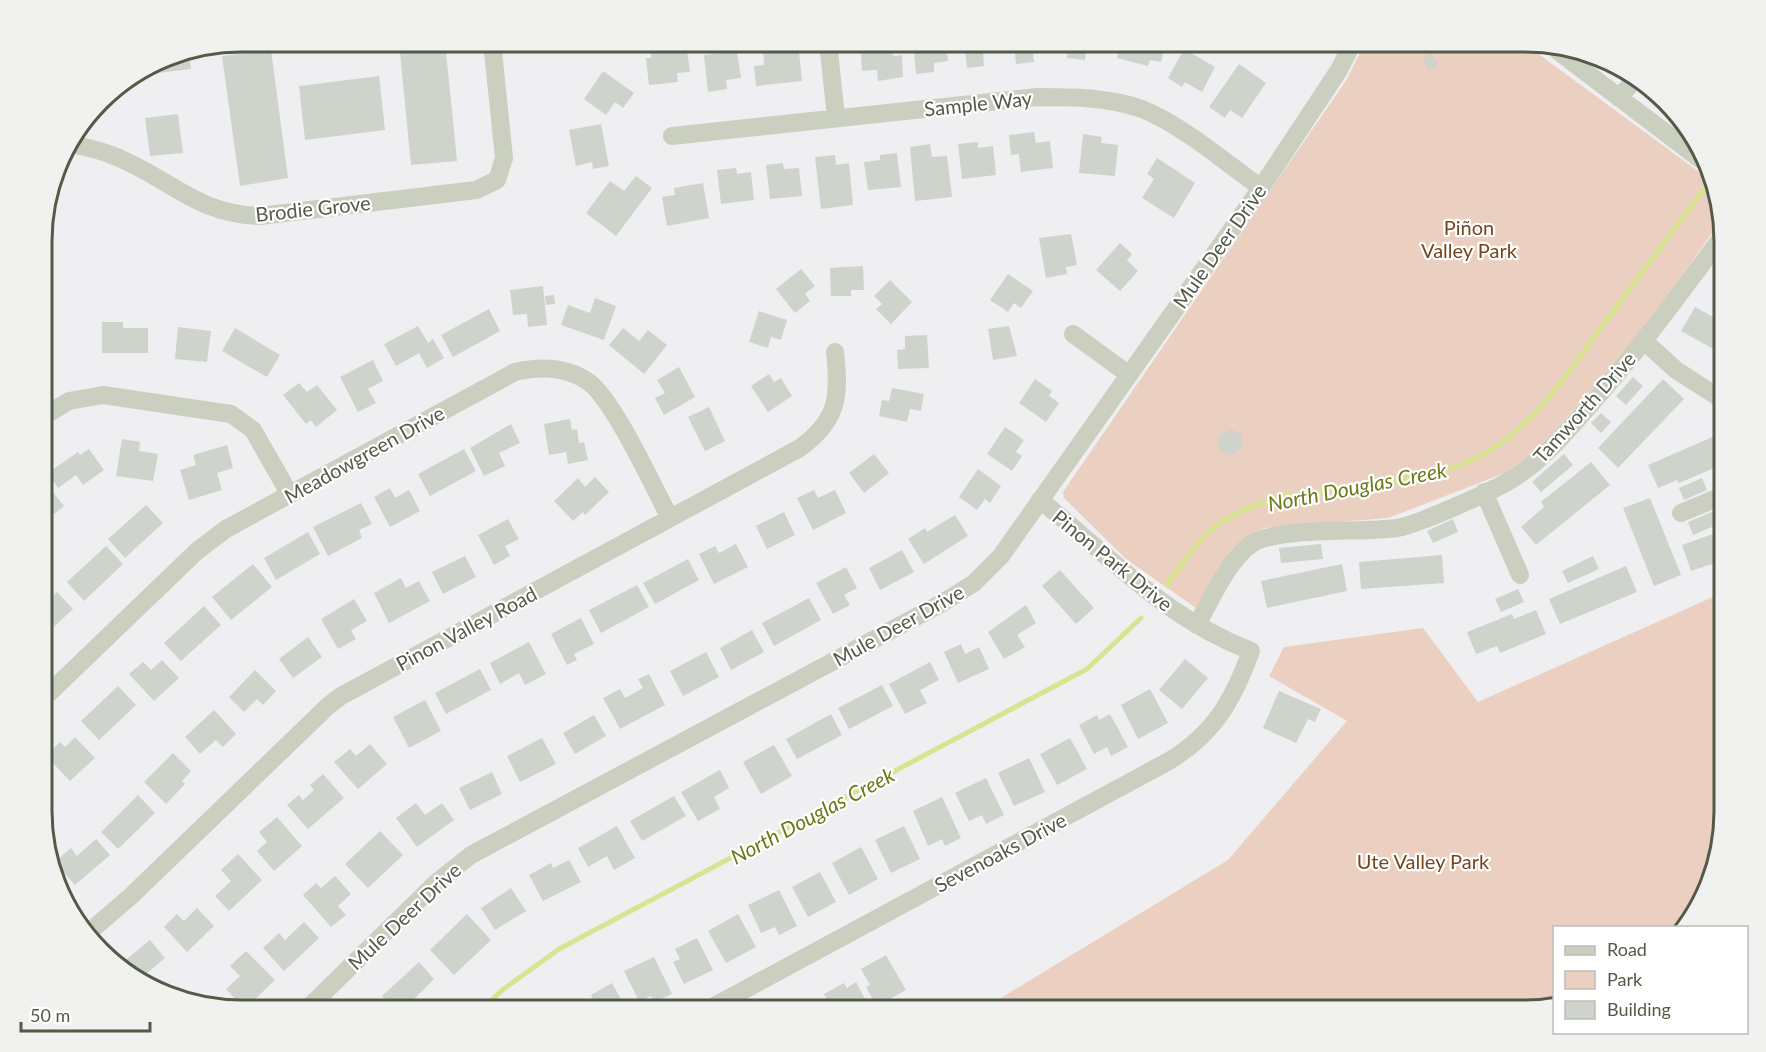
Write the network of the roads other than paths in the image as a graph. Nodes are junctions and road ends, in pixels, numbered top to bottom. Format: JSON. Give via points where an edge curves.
{"nodes":[{"id":1,"x":1348,"y":52,"type":"edge"},
{"id":2,"x":493,"y":53,"type":"edge"},
{"id":3,"x":829,"y":53,"type":"edge"},
{"id":4,"x":1567,"y":58,"type":"edge"},
{"id":5,"x":1630,"y":85,"type":"edge"},
{"id":6,"x":1619,"y":98,"type":"junction"},
{"id":7,"x":837,"y":117,"type":"junction"},
{"id":8,"x":672,"y":136,"type":"dead end"},
{"id":9,"x":79,"y":146,"type":"edge"},
{"id":10,"x":1690,"y":152,"type":"edge"},
{"id":11,"x":1261,"y":188,"type":"junction"},
{"id":12,"x":1713,"y":249,"type":"edge"},
{"id":13,"x":1073,"y":334,"type":"dead end"},
{"id":14,"x":1644,"y":341,"type":"junction"},
{"id":15,"x":835,"y":352,"type":"dead end"},
{"id":16,"x":1128,"y":374,"type":"junction"},
{"id":17,"x":1713,"y":394,"type":"edge"},
{"id":18,"x":52,"y":411,"type":"edge"},
{"id":19,"x":1484,"y":492,"type":"junction"},
{"id":20,"x":290,"y":495,"type":"junction"},
{"id":21,"x":1040,"y":500,"type":"junction"},
{"id":22,"x":1713,"y":500,"type":"edge"},
{"id":23,"x":1681,"y":513,"type":"dead end"},
{"id":24,"x":670,"y":518,"type":"junction"},
{"id":25,"x":1520,"y":574,"type":"dead end"},
{"id":26,"x":1197,"y":625,"type":"junction"},
{"id":27,"x":1251,"y":651,"type":"joint"},
{"id":28,"x":52,"y":690,"type":"edge"},
{"id":29,"x":94,"y":928,"type":"edge"},
{"id":30,"x":316,"y":1000,"type":"edge"},
{"id":31,"x":726,"y":1000,"type":"edge"}],
"edges":[{"from":1,"to":11,"type":"street","name":"Mule Deer Drive"},
{"from":2,"to":9,"type":"street","name":"Brodie Grove","via":[[504,158],[496,180],[476,190],[260,216],[240,215],[201,204],[119,158]]},
{"from":3,"to":7,"type":"street"},
{"from":4,"to":6,"type":"street"},
{"from":5,"to":6,"type":"street"},
{"from":6,"to":10,"type":"street"},
{"from":7,"to":8,"type":"street","name":"Sample Way"},
{"from":7,"to":11,"type":"street","name":"Sample Way","via":[[1037,97],[1096,99],[1142,109],[1163,119]]},
{"from":11,"to":16,"type":"street","name":"Mule Deer Drive"},
{"from":12,"to":14,"type":"street","name":"Tamworth Drive"},
{"from":13,"to":16,"type":"street"},
{"from":14,"to":17,"type":"street","via":[[1676,370]]},
{"from":14,"to":19,"type":"street","name":"Tamworth Drive","via":[[1549,451],[1513,478]]},
{"from":15,"to":24,"type":"street","name":"Pinon Valley Road","via":[[839,384],[835,403],[828,422],[815,437]]},
{"from":16,"to":21,"type":"street","name":"Mule Deer Drive"},
{"from":18,"to":20,"type":"street","via":[[69,401],[103,395],[231,414],[253,430]]},
{"from":19,"to":25,"type":"street"},
{"from":19,"to":26,"type":"street","name":"Tamworth Drive","via":[[1399,528],[1278,536],[1253,543],[1239,554]]},
{"from":20,"to":24,"type":"street","name":"Meadowgreen Drive","via":[[499,379],[515,372],[547,368],[590,383],[601,395]]},
{"from":20,"to":28,"type":"street","name":"Meadowgreen Drive","via":[[196,550]]},
{"from":21,"to":26,"type":"street","name":"Pinon Park Drive","via":[[1142,589]]},
{"from":21,"to":30,"type":"street","name":"Mule Deer Drive","via":[[1001,556],[961,592],[471,855],[437,882]]},
{"from":22,"to":23,"type":"street"},
{"from":24,"to":29,"type":"street","name":"Pinon Valley Road","via":[[341,696]]},
{"from":26,"to":27,"type":"street","name":"Pinon Park Drive"},
{"from":27,"to":31,"type":"street","name":"Sevenoaks Drive","via":[[1227,706],[1185,751]]}]}
